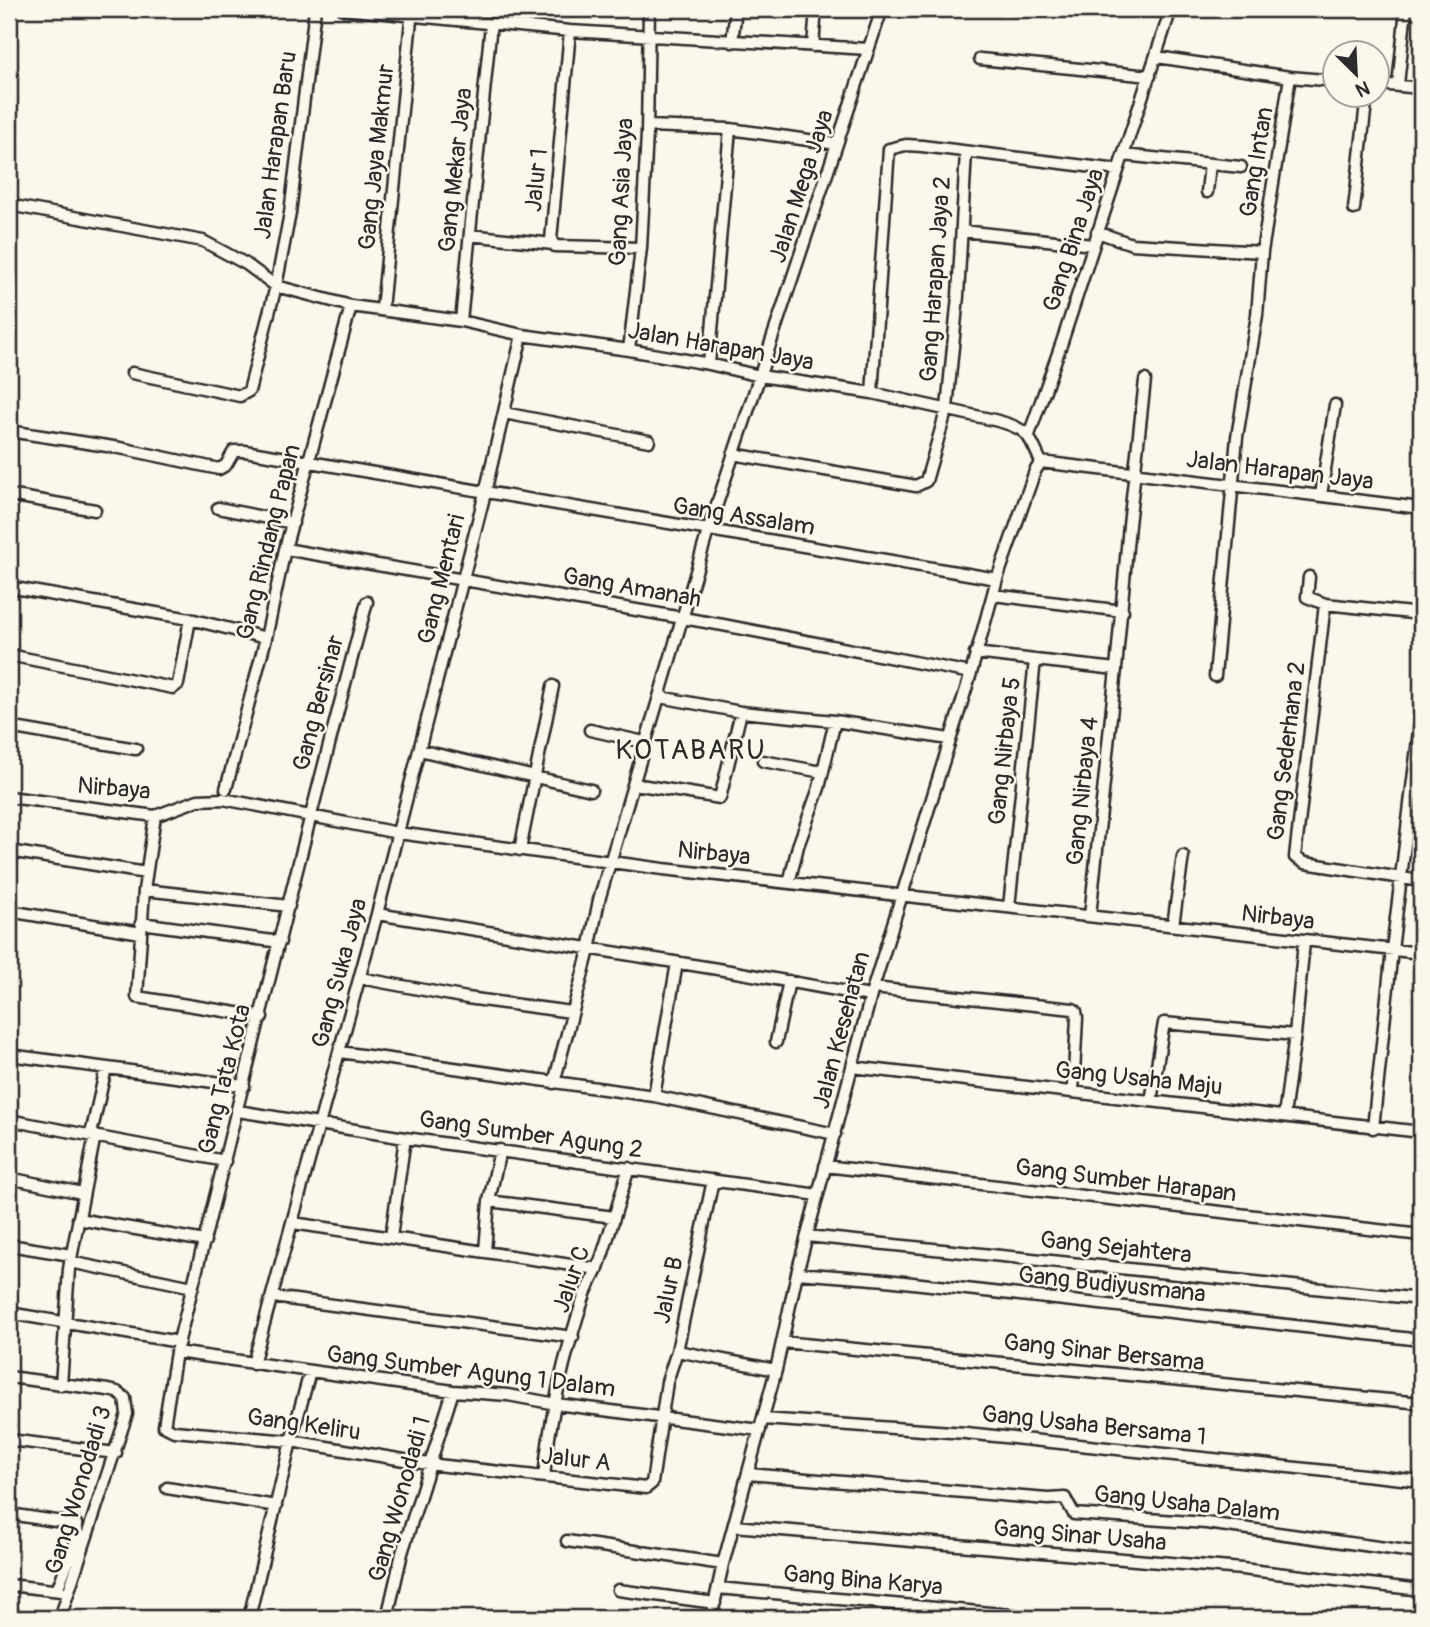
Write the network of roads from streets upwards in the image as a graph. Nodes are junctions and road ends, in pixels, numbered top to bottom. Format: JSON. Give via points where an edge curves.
{"nodes":[{"id":1,"x":315,"y":9,"type":"edge"},
{"id":2,"x":343,"y":9,"type":"edge"},
{"id":3,"x":649,"y":9,"type":"edge"},
{"id":4,"x":736,"y":9,"type":"edge"},
{"id":5,"x":816,"y":9,"type":"edge"},
{"id":6,"x":882,"y":9,"type":"edge"},
{"id":7,"x":1171,"y":9,"type":"edge"},
{"id":8,"x":1406,"y":9,"type":"edge"},
{"id":9,"x":412,"y":11,"type":"edge"},
{"id":10,"x":491,"y":24,"type":"junction"},
{"id":11,"x":570,"y":31,"type":"junction"},
{"id":12,"x":647,"y":36,"type":"junction"},
{"id":13,"x":732,"y":42,"type":"junction"},
{"id":14,"x":813,"y":46,"type":"junction"},
{"id":15,"x":868,"y":49,"type":"junction"},
{"id":16,"x":1157,"y":57,"type":"junction"},
{"id":17,"x":980,"y":59,"type":"dead end"},
{"id":18,"x":1150,"y":76,"type":"junction"},
{"id":19,"x":1290,"y":77,"type":"junction"},
{"id":20,"x":1322,"y":79,"type":"edge"},
{"id":21,"x":1392,"y":85,"type":"edge"},
{"id":22,"x":1398,"y":85,"type":"junction"},
{"id":23,"x":1421,"y":88,"type":"edge"},
{"id":24,"x":1365,"y":108,"type":"edge"},
{"id":25,"x":647,"y":126,"type":"junction"},
{"id":26,"x":730,"y":129,"type":"junction"},
{"id":27,"x":836,"y":144,"type":"junction"},
{"id":28,"x":966,"y":152,"type":"junction"},
{"id":29,"x":1123,"y":155,"type":"junction"},
{"id":30,"x":1210,"y":164,"type":"junction"},
{"id":31,"x":1241,"y":167,"type":"dead end"},
{"id":32,"x":1118,"y":170,"type":"junction"},
{"id":33,"x":1207,"y":192,"type":"dead end"},
{"id":34,"x":9,"y":205,"type":"edge"},
{"id":35,"x":1354,"y":209,"type":"dead end"},
{"id":36,"x":962,"y":230,"type":"junction"},
{"id":37,"x":1097,"y":232,"type":"junction"},
{"id":38,"x":470,"y":235,"type":"junction"},
{"id":39,"x":553,"y":244,"type":"junction"},
{"id":40,"x":1093,"y":245,"type":"junction"},
{"id":41,"x":641,"y":248,"type":"junction"},
{"id":42,"x":1262,"y":253,"type":"junction"},
{"id":43,"x":276,"y":286,"type":"junction"},
{"id":44,"x":351,"y":306,"type":"junction"},
{"id":45,"x":382,"y":309,"type":"junction"},
{"id":46,"x":461,"y":321,"type":"junction"},
{"id":47,"x":522,"y":335,"type":"junction"},
{"id":48,"x":629,"y":350,"type":"junction"},
{"id":49,"x":709,"y":364,"type":"junction"},
{"id":50,"x":132,"y":373,"type":"dead end"},
{"id":51,"x":760,"y":376,"type":"junction"},
{"id":52,"x":1146,"y":380,"type":"dead end"},
{"id":53,"x":872,"y":393,"type":"junction"},
{"id":54,"x":1335,"y":405,"type":"dead end"},
{"id":55,"x":947,"y":408,"type":"junction"},
{"id":56,"x":504,"y":414,"type":"junction"},
{"id":57,"x":9,"y":431,"type":"edge"},
{"id":58,"x":1029,"y":435,"type":"junction"},
{"id":59,"x":649,"y":442,"type":"dead end"},
{"id":60,"x":733,"y":454,"type":"junction"},
{"id":61,"x":309,"y":462,"type":"junction"},
{"id":62,"x":1041,"y":462,"type":"junction"},
{"id":63,"x":1136,"y":474,"type":"junction"},
{"id":64,"x":1233,"y":485,"type":"junction"},
{"id":65,"x":485,"y":493,"type":"junction"},
{"id":66,"x":9,"y":495,"type":"edge"},
{"id":67,"x":1321,"y":495,"type":"junction"},
{"id":68,"x":218,"y":508,"type":"dead end"},
{"id":69,"x":1421,"y":508,"type":"edge"},
{"id":70,"x":94,"y":510,"type":"dead end"},
{"id":71,"x":293,"y":523,"type":"junction"},
{"id":72,"x":708,"y":531,"type":"junction"},
{"id":73,"x":285,"y":549,"type":"junction"},
{"id":74,"x":1308,"y":577,"type":"dead end"},
{"id":75,"x":463,"y":578,"type":"junction"},
{"id":76,"x":997,"y":579,"type":"junction"},
{"id":77,"x":9,"y":587,"type":"edge"},
{"id":78,"x":993,"y":595,"type":"junction"},
{"id":79,"x":367,"y":602,"type":"dead end"},
{"id":80,"x":1325,"y":604,"type":"junction"},
{"id":81,"x":1122,"y":611,"type":"junction"},
{"id":82,"x":1421,"y":614,"type":"edge"},
{"id":83,"x":684,"y":618,"type":"junction"},
{"id":84,"x":190,"y":619,"type":"junction"},
{"id":85,"x":265,"y":638,"type":"junction"},
{"id":86,"x":975,"y":653,"type":"junction"},
{"id":87,"x":9,"y":655,"type":"edge"},
{"id":88,"x":1035,"y":660,"type":"junction"},
{"id":89,"x":1116,"y":669,"type":"junction"},
{"id":90,"x":971,"y":673,"type":"junction"},
{"id":91,"x":1215,"y":676,"type":"dead end"},
{"id":92,"x":553,"y":686,"type":"dead end"},
{"id":93,"x":660,"y":697,"type":"junction"},
{"id":94,"x":741,"y":712,"type":"junction"},
{"id":95,"x":1421,"y":715,"type":"edge"},
{"id":96,"x":835,"y":721,"type":"junction"},
{"id":97,"x":9,"y":727,"type":"edge"},
{"id":98,"x":590,"y":730,"type":"dead end"},
{"id":99,"x":949,"y":739,"type":"junction"},
{"id":100,"x":644,"y":742,"type":"junction"},
{"id":101,"x":136,"y":749,"type":"dead end"},
{"id":102,"x":419,"y":750,"type":"junction"},
{"id":103,"x":763,"y":761,"type":"dead end"},
{"id":104,"x":822,"y":772,"type":"junction"},
{"id":105,"x":536,"y":777,"type":"junction"},
{"id":106,"x":634,"y":784,"type":"junction"},
{"id":107,"x":591,"y":790,"type":"dead end"},
{"id":108,"x":225,"y":794,"type":"junction"},
{"id":109,"x":9,"y":796,"type":"edge"},
{"id":110,"x":309,"y":815,"type":"junction"},
{"id":111,"x":155,"y":816,"type":"junction"},
{"id":112,"x":398,"y":833,"type":"junction"},
{"id":113,"x":520,"y":849,"type":"junction"},
{"id":114,"x":9,"y":850,"type":"edge"},
{"id":115,"x":1183,"y":856,"type":"dead end"},
{"id":116,"x":611,"y":861,"type":"junction"},
{"id":117,"x":146,"y":873,"type":"junction"},
{"id":118,"x":1401,"y":879,"type":"junction"},
{"id":119,"x":1421,"y":881,"type":"edge"},
{"id":120,"x":789,"y":883,"type":"junction"},
{"id":121,"x":144,"y":890,"type":"junction"},
{"id":122,"x":900,"y":895,"type":"junction"},
{"id":123,"x":289,"y":906,"type":"junction"},
{"id":124,"x":1009,"y":907,"type":"junction"},
{"id":125,"x":9,"y":911,"type":"edge"},
{"id":126,"x":377,"y":914,"type":"junction"},
{"id":127,"x":1090,"y":916,"type":"junction"},
{"id":128,"x":1173,"y":925,"type":"junction"},
{"id":129,"x":141,"y":928,"type":"junction"},
{"id":130,"x":280,"y":942,"type":"junction"},
{"id":131,"x":1304,"y":942,"type":"junction"},
{"id":132,"x":589,"y":950,"type":"junction"},
{"id":133,"x":1392,"y":950,"type":"junction"},
{"id":134,"x":1421,"y":953,"type":"edge"},
{"id":135,"x":677,"y":963,"type":"junction"},
{"id":136,"x":360,"y":978,"type":"junction"},
{"id":137,"x":789,"y":981,"type":"junction"},
{"id":138,"x":871,"y":992,"type":"junction"},
{"id":139,"x":571,"y":1012,"type":"junction"},
{"id":140,"x":261,"y":1017,"type":"junction"},
{"id":141,"x":1295,"y":1035,"type":"junction"},
{"id":142,"x":776,"y":1042,"type":"dead end"},
{"id":143,"x":340,"y":1052,"type":"junction"},
{"id":144,"x":9,"y":1055,"type":"edge"},
{"id":145,"x":852,"y":1067,"type":"junction"},
{"id":146,"x":106,"y":1068,"type":"junction"},
{"id":147,"x":554,"y":1083,"type":"junction"},
{"id":148,"x":244,"y":1086,"type":"junction"},
{"id":149,"x":1073,"y":1092,"type":"junction"},
{"id":150,"x":654,"y":1096,"type":"junction"},
{"id":151,"x":1152,"y":1101,"type":"junction"},
{"id":152,"x":238,"y":1111,"type":"junction"},
{"id":153,"x":1284,"y":1116,"type":"junction"},
{"id":154,"x":9,"y":1120,"type":"edge"},
{"id":155,"x":321,"y":1124,"type":"junction"},
{"id":156,"x":1373,"y":1128,"type":"junction"},
{"id":157,"x":1421,"y":1132,"type":"edge"},
{"id":158,"x":93,"y":1134,"type":"junction"},
{"id":159,"x":835,"y":1134,"type":"junction"},
{"id":160,"x":405,"y":1138,"type":"junction"},
{"id":161,"x":500,"y":1150,"type":"junction"},
{"id":162,"x":225,"y":1161,"type":"junction"},
{"id":163,"x":825,"y":1166,"type":"junction"},
{"id":164,"x":629,"y":1168,"type":"junction"},
{"id":165,"x":9,"y":1178,"type":"edge"},
{"id":166,"x":713,"y":1180,"type":"junction"},
{"id":167,"x":82,"y":1193,"type":"junction"},
{"id":168,"x":818,"y":1195,"type":"junction"},
{"id":169,"x":489,"y":1201,"type":"junction"},
{"id":170,"x":614,"y":1217,"type":"junction"},
{"id":171,"x":78,"y":1219,"type":"junction"},
{"id":172,"x":293,"y":1223,"type":"junction"},
{"id":173,"x":1421,"y":1235,"type":"edge"},
{"id":174,"x":807,"y":1236,"type":"junction"},
{"id":175,"x":391,"y":1237,"type":"junction"},
{"id":176,"x":205,"y":1241,"type":"junction"},
{"id":177,"x":9,"y":1245,"type":"edge"},
{"id":178,"x":485,"y":1251,"type":"junction"},
{"id":179,"x":71,"y":1258,"type":"junction"},
{"id":180,"x":598,"y":1269,"type":"junction"},
{"id":181,"x":797,"y":1273,"type":"junction"},
{"id":182,"x":193,"y":1287,"type":"junction"},
{"id":183,"x":273,"y":1297,"type":"junction"},
{"id":184,"x":1421,"y":1299,"type":"edge"},
{"id":185,"x":9,"y":1312,"type":"edge"},
{"id":186,"x":66,"y":1321,"type":"junction"},
{"id":187,"x":573,"y":1337,"type":"junction"},
{"id":188,"x":1421,"y":1340,"type":"edge"},
{"id":189,"x":782,"y":1342,"type":"junction"},
{"id":190,"x":177,"y":1347,"type":"junction"},
{"id":191,"x":677,"y":1351,"type":"junction"},
{"id":192,"x":253,"y":1364,"type":"junction"},
{"id":193,"x":776,"y":1370,"type":"junction"},
{"id":194,"x":310,"y":1372,"type":"junction"},
{"id":195,"x":9,"y":1377,"type":"edge"},
{"id":196,"x":61,"y":1385,"type":"junction"},
{"id":197,"x":453,"y":1391,"type":"junction"},
{"id":198,"x":1421,"y":1403,"type":"edge"},
{"id":199,"x":556,"y":1404,"type":"junction"},
{"id":200,"x":661,"y":1417,"type":"junction"},
{"id":201,"x":763,"y":1419,"type":"junction"},
{"id":202,"x":760,"y":1430,"type":"junction"},
{"id":203,"x":174,"y":1431,"type":"joint"},
{"id":204,"x":9,"y":1440,"type":"edge"},
{"id":205,"x":291,"y":1441,"type":"junction"},
{"id":206,"x":116,"y":1453,"type":"junction"},
{"id":207,"x":428,"y":1464,"type":"junction"},
{"id":208,"x":748,"y":1474,"type":"junction"},
{"id":209,"x":544,"y":1477,"type":"junction"},
{"id":210,"x":1421,"y":1481,"type":"edge"},
{"id":211,"x":167,"y":1489,"type":"dead end"},
{"id":212,"x":276,"y":1506,"type":"junction"},
{"id":213,"x":9,"y":1514,"type":"edge"},
{"id":214,"x":734,"y":1526,"type":"junction"},
{"id":215,"x":567,"y":1541,"type":"dead end"},
{"id":216,"x":1421,"y":1553,"type":"edge"},
{"id":217,"x":723,"y":1564,"type":"junction"},
{"id":218,"x":9,"y":1585,"type":"edge"},
{"id":219,"x":718,"y":1588,"type":"junction"},
{"id":220,"x":57,"y":1590,"type":"junction"},
{"id":221,"x":618,"y":1590,"type":"dead end"},
{"id":222,"x":1421,"y":1590,"type":"edge"},
{"id":223,"x":69,"y":1592,"type":"junction"},
{"id":224,"x":715,"y":1603,"type":"junction"},
{"id":225,"x":60,"y":1618,"type":"edge"},
{"id":226,"x":249,"y":1618,"type":"edge"},
{"id":227,"x":387,"y":1618,"type":"edge"},
{"id":228,"x":711,"y":1618,"type":"edge"},
{"id":229,"x":1046,"y":1618,"type":"edge"}],
"edges":[{"from":1,"to":43,"type":"street","name":"Jalan Harapan Baru","via":[[290,213]]},
{"from":2,"to":9,"type":"street"},
{"from":3,"to":12,"type":"street","name":"Gang Asia Jaya"},
{"from":4,"to":13,"type":"street"},
{"from":5,"to":14,"type":"street"},
{"from":6,"to":15,"type":"street","name":"Jalan Mega Jaya"},
{"from":7,"to":16,"type":"street","name":"Gang Bina Jaya"},
{"from":8,"to":22,"type":"street"},
{"from":9,"to":10,"type":"street"},
{"from":9,"to":45,"type":"street","name":"Gang Jaya Makmur"},
{"from":10,"to":11,"type":"street"},
{"from":10,"to":38,"type":"street","name":"Gang Mekar Jaya"},
{"from":11,"to":12,"type":"street"},
{"from":11,"to":39,"type":"street","name":"Jalur 1"},
{"from":12,"to":13,"type":"street"},
{"from":12,"to":25,"type":"street","name":"Gang Asia Jaya"},
{"from":13,"to":14,"type":"street"},
{"from":14,"to":15,"type":"street"},
{"from":15,"to":27,"type":"street","name":"Jalan Mega Jaya"},
{"from":16,"to":18,"type":"street","name":"Gang Bina Jaya"},
{"from":16,"to":19,"type":"street"},
{"from":17,"to":18,"type":"street"},
{"from":18,"to":29,"type":"street","name":"Gang Bina Jaya"},
{"from":19,"to":20,"type":"street"},
{"from":19,"to":42,"type":"street","name":"Gang Intan"},
{"from":21,"to":22,"type":"street"},
{"from":22,"to":23,"type":"street"},
{"from":24,"to":35,"type":"street"},
{"from":25,"to":26,"type":"street"},
{"from":25,"to":41,"type":"street","name":"Gang Asia Jaya"},
{"from":26,"to":27,"type":"street"},
{"from":26,"to":49,"type":"street"},
{"from":27,"to":51,"type":"street","name":"Jalan Mega Jaya"},
{"from":28,"to":32,"type":"street"},
{"from":28,"to":36,"type":"street","name":"Gang Harapan Jaya 2"},
{"from":28,"to":53,"type":"street","via":[[906,145],[889,149]]},
{"from":29,"to":30,"type":"street"},
{"from":29,"to":32,"type":"street","name":"Gang Bina Jaya"},
{"from":30,"to":31,"type":"street"},
{"from":30,"to":33,"type":"street"},
{"from":32,"to":37,"type":"street","name":"Gang Bina Jaya"},
{"from":34,"to":43,"type":"street","name":"Jalan Harapan Jaya","via":[[203,241]]},
{"from":36,"to":40,"type":"street"},
{"from":36,"to":55,"type":"street","name":"Gang Harapan Jaya 2"},
{"from":37,"to":40,"type":"street","name":"Gang Bina Jaya"},
{"from":37,"to":42,"type":"street","via":[[1132,244]]},
{"from":38,"to":39,"type":"street"},
{"from":38,"to":46,"type":"street","name":"Gang Mekar Jaya"},
{"from":39,"to":41,"type":"street","name":"Jalur 1"},
{"from":40,"to":58,"type":"street","name":"Gang Bina Jaya"},
{"from":41,"to":48,"type":"street","name":"Gang Asia Jaya"},
{"from":42,"to":64,"type":"street","name":"Gang Intan"},
{"from":43,"to":44,"type":"street","name":"Jalan Harapan Jaya"},
{"from":43,"to":50,"type":"street","name":"Jalan Harapan Baru","via":[[246,395]]},
{"from":44,"to":45,"type":"street","name":"Jalan Harapan Jaya"},
{"from":44,"to":61,"type":"street","name":"Gang Rindang Papan"},
{"from":45,"to":46,"type":"street","name":"Jalan Harapan Jaya"},
{"from":46,"to":47,"type":"street","name":"Jalan Harapan Jaya"},
{"from":47,"to":48,"type":"street","name":"Jalan Harapan Jaya"},
{"from":47,"to":56,"type":"street","name":"Gang Mentari"},
{"from":48,"to":49,"type":"street","name":"Jalan Harapan Jaya"},
{"from":49,"to":51,"type":"street","name":"Jalan Harapan Jaya"},
{"from":51,"to":53,"type":"street","name":"Jalan Harapan Jaya"},
{"from":51,"to":60,"type":"street","name":"Jalan Mega Jaya"},
{"from":52,"to":63,"type":"street","name":"Gang Nirbaya 4"},
{"from":53,"to":55,"type":"street","name":"Jalan Harapan Jaya"},
{"from":54,"to":67,"type":"street"},
{"from":55,"to":58,"type":"street","name":"Jalan Harapan Jaya","via":[[1014,425]]},
{"from":55,"to":60,"type":"street","name":"Gang Harapan Jaya 2","via":[[931,469],[926,481],[916,486]]},
{"from":56,"to":59,"type":"street"},
{"from":56,"to":65,"type":"street","name":"Gang Mentari"},
{"from":57,"to":61,"type":"street","name":"Gang Assalam","via":[[219,469],[237,450]]},
{"from":58,"to":62,"type":"street"},
{"from":60,"to":72,"type":"street","name":"Jalan Mega Jaya"},
{"from":61,"to":65,"type":"street","name":"Gang Assalam"},
{"from":61,"to":71,"type":"street","name":"Gang Rindang Papan"},
{"from":62,"to":63,"type":"street","name":"Jalan Harapan Jaya"},
{"from":62,"to":76,"type":"street","name":"Jalan Kesehatan"},
{"from":63,"to":64,"type":"street","name":"Jalan Harapan Jaya"},
{"from":63,"to":81,"type":"street","name":"Gang Nirbaya 4"},
{"from":64,"to":67,"type":"street","name":"Jalan Harapan Jaya"},
{"from":64,"to":91,"type":"street","name":"Gang Intan"},
{"from":65,"to":72,"type":"street","name":"Gang Assalam"},
{"from":65,"to":75,"type":"street","name":"Gang Mentari"},
{"from":66,"to":70,"type":"street"},
{"from":67,"to":69,"type":"street","name":"Jalan Harapan Jaya"},
{"from":68,"to":71,"type":"street"},
{"from":71,"to":73,"type":"street","name":"Gang Rindang Papan"},
{"from":72,"to":76,"type":"street","name":"Gang Assalam"},
{"from":72,"to":83,"type":"street","name":"Jalan Mega Jaya"},
{"from":73,"to":75,"type":"street","name":"Gang Amanah"},
{"from":73,"to":85,"type":"street","name":"Gang Rindang Papan"},
{"from":74,"to":80,"type":"street","via":[[1307,597]]},
{"from":75,"to":83,"type":"street","name":"Gang Amanah"},
{"from":75,"to":102,"type":"street","name":"Gang Mentari"},
{"from":76,"to":78,"type":"street","name":"Jalan Kesehatan"},
{"from":77,"to":84,"type":"street"},
{"from":78,"to":81,"type":"street"},
{"from":78,"to":86,"type":"street","name":"Jalan Kesehatan"},
{"from":79,"to":110,"type":"street","name":"Gang Bersinar"},
{"from":80,"to":82,"type":"street"},
{"from":80,"to":118,"type":"street","name":"Gang Sederhana 2","via":[[1295,857],[1305,863]]},
{"from":81,"to":89,"type":"street","name":"Gang Nirbaya 4"},
{"from":83,"to":90,"type":"street","name":"Gang Amanah"},
{"from":83,"to":93,"type":"street","name":"Jalan Mega Jaya"},
{"from":84,"to":85,"type":"street"},
{"from":84,"to":87,"type":"street","via":[[178,684],[173,688]]},
{"from":85,"to":108,"type":"street","name":"Gang Rindang Papan"},
{"from":86,"to":88,"type":"street","name":"Gang Nirbaya 5"},
{"from":86,"to":90,"type":"street","name":"Jalan Kesehatan"},
{"from":88,"to":89,"type":"street"},
{"from":88,"to":124,"type":"street","name":"Gang Nirbaya 5"},
{"from":89,"to":127,"type":"street","name":"Gang Nirbaya 4"},
{"from":90,"to":99,"type":"street","name":"Jalan Kesehatan"},
{"from":92,"to":105,"type":"street"},
{"from":93,"to":94,"type":"street"},
{"from":93,"to":100,"type":"street","name":"Jalan Mega Jaya"},
{"from":94,"to":96,"type":"street"},
{"from":94,"to":106,"type":"street","via":[[720,797]]},
{"from":95,"to":118,"type":"street"},
{"from":96,"to":99,"type":"street"},
{"from":96,"to":104,"type":"street"},
{"from":97,"to":101,"type":"street"},
{"from":98,"to":100,"type":"street"},
{"from":99,"to":122,"type":"street","name":"Jalan Kesehatan"},
{"from":100,"to":106,"type":"street","name":"Jalan Mega Jaya"},
{"from":102,"to":105,"type":"street"},
{"from":102,"to":112,"type":"street","name":"Gang Mentari"},
{"from":103,"to":104,"type":"street"},
{"from":104,"to":120,"type":"street"},
{"from":105,"to":107,"type":"street"},
{"from":105,"to":113,"type":"street"},
{"from":106,"to":116,"type":"street","name":"Jalan Mega Jaya"},
{"from":108,"to":110,"type":"street","name":"Nirbaya"},
{"from":108,"to":111,"type":"street","name":"Nirbaya"},
{"from":109,"to":111,"type":"street","name":"Nirbaya"},
{"from":110,"to":112,"type":"street","name":"Nirbaya"},
{"from":110,"to":123,"type":"street","name":"Gang Tata Kota"},
{"from":111,"to":117,"type":"street"},
{"from":112,"to":113,"type":"street","name":"Nirbaya"},
{"from":112,"to":126,"type":"street","name":"Gang Suka Jaya"},
{"from":113,"to":116,"type":"street","name":"Nirbaya"},
{"from":114,"to":117,"type":"street"},
{"from":115,"to":128,"type":"street"},
{"from":116,"to":120,"type":"street","name":"Nirbaya"},
{"from":116,"to":132,"type":"street","name":"Jalan Mega Jaya"},
{"from":117,"to":121,"type":"street"},
{"from":118,"to":119,"type":"street","name":"Gang Sederhana 2"},
{"from":118,"to":133,"type":"street"},
{"from":120,"to":122,"type":"street","name":"Nirbaya"},
{"from":121,"to":123,"type":"street"},
{"from":121,"to":129,"type":"street"},
{"from":122,"to":124,"type":"street","name":"Nirbaya"},
{"from":122,"to":138,"type":"street","name":"Jalan Kesehatan"},
{"from":123,"to":130,"type":"street","name":"Gang Tata Kota"},
{"from":124,"to":127,"type":"street","name":"Nirbaya"},
{"from":125,"to":129,"type":"street"},
{"from":126,"to":132,"type":"street"},
{"from":126,"to":136,"type":"street","name":"Gang Suka Jaya"},
{"from":127,"to":128,"type":"street","name":"Nirbaya"},
{"from":128,"to":131,"type":"street","name":"Nirbaya"},
{"from":129,"to":130,"type":"street"},
{"from":129,"to":140,"type":"street","via":[[137,997]]},
{"from":130,"to":140,"type":"street","name":"Gang Tata Kota"},
{"from":131,"to":133,"type":"street","name":"Nirbaya"},
{"from":131,"to":141,"type":"street"},
{"from":132,"to":135,"type":"street"},
{"from":132,"to":139,"type":"street","name":"Jalan Mega Jaya"},
{"from":133,"to":134,"type":"street","name":"Nirbaya"},
{"from":133,"to":156,"type":"street"},
{"from":135,"to":137,"type":"street"},
{"from":135,"to":150,"type":"street"},
{"from":136,"to":139,"type":"street"},
{"from":136,"to":143,"type":"street","name":"Gang Suka Jaya"},
{"from":137,"to":138,"type":"street"},
{"from":137,"to":142,"type":"street"},
{"from":138,"to":145,"type":"street","name":"Jalan Kesehatan"},
{"from":138,"to":149,"type":"street","via":[[1073,1009],[1077,1018]]},
{"from":139,"to":147,"type":"street","name":"Jalan Mega Jaya"},
{"from":140,"to":148,"type":"street","name":"Gang Tata Kota"},
{"from":141,"to":151,"type":"street","via":[[1164,1023]]},
{"from":141,"to":153,"type":"street"},
{"from":143,"to":147,"type":"street"},
{"from":143,"to":155,"type":"street","name":"Gang Suka Jaya"},
{"from":144,"to":146,"type":"street"},
{"from":145,"to":149,"type":"street","name":"Gang Usaha Maju"},
{"from":145,"to":159,"type":"street","name":"Jalan Kesehatan"},
{"from":146,"to":148,"type":"street"},
{"from":146,"to":158,"type":"street"},
{"from":147,"to":150,"type":"street"},
{"from":148,"to":152,"type":"street","name":"Gang Tata Kota"},
{"from":149,"to":151,"type":"street","name":"Gang Usaha Maju"},
{"from":150,"to":159,"type":"street"},
{"from":151,"to":153,"type":"street","name":"Gang Usaha Maju"},
{"from":152,"to":155,"type":"street","name":"Gang Sumber Agung 2"},
{"from":152,"to":162,"type":"street","name":"Gang Tata Kota"},
{"from":153,"to":156,"type":"street","name":"Gang Usaha Maju"},
{"from":154,"to":158,"type":"street"},
{"from":155,"to":160,"type":"street","name":"Gang Sumber Agung 2"},
{"from":155,"to":172,"type":"street","name":"Gang Suka Jaya"},
{"from":156,"to":157,"type":"street","name":"Gang Usaha Maju"},
{"from":158,"to":162,"type":"street"},
{"from":158,"to":167,"type":"street"},
{"from":159,"to":163,"type":"street","name":"Jalan Kesehatan"},
{"from":160,"to":161,"type":"street","name":"Gang Sumber Agung 2"},
{"from":160,"to":175,"type":"street"},
{"from":161,"to":164,"type":"street","name":"Gang Sumber Agung 2"},
{"from":161,"to":169,"type":"street"},
{"from":162,"to":176,"type":"street","name":"Gang Tata Kota"},
{"from":163,"to":168,"type":"street","name":"Jalan Kesehatan"},
{"from":163,"to":173,"type":"street","name":"Gang Sumber Harapan"},
{"from":164,"to":166,"type":"street","name":"Gang Sumber Agung 2"},
{"from":164,"to":170,"type":"street","name":"Jalur C"},
{"from":165,"to":167,"type":"street"},
{"from":166,"to":168,"type":"street","name":"Gang Sumber Agung 2"},
{"from":166,"to":191,"type":"street","name":"Jalur B"},
{"from":167,"to":171,"type":"street"},
{"from":168,"to":174,"type":"street","name":"Jalan Kesehatan"},
{"from":169,"to":170,"type":"street"},
{"from":169,"to":178,"type":"street"},
{"from":170,"to":180,"type":"street","name":"Jalur C"},
{"from":171,"to":176,"type":"street"},
{"from":171,"to":179,"type":"street"},
{"from":172,"to":175,"type":"street"},
{"from":172,"to":183,"type":"street","name":"Gang Suka Jaya"},
{"from":174,"to":181,"type":"street","name":"Jalan Kesehatan"},
{"from":174,"to":184,"type":"street","name":"Gang Sejahtera"},
{"from":175,"to":178,"type":"street"},
{"from":176,"to":182,"type":"street","name":"Gang Tata Kota"},
{"from":177,"to":179,"type":"street"},
{"from":178,"to":180,"type":"street"},
{"from":179,"to":182,"type":"street"},
{"from":179,"to":186,"type":"street"},
{"from":180,"to":187,"type":"street","name":"Jalur C"},
{"from":181,"to":188,"type":"street","name":"Gang Budiyusmana"},
{"from":181,"to":189,"type":"street","name":"Jalan Kesehatan"},
{"from":182,"to":190,"type":"street","name":"Gang Tata Kota"},
{"from":183,"to":187,"type":"street"},
{"from":183,"to":192,"type":"street","name":"Gang Suka Jaya"},
{"from":185,"to":186,"type":"street","name":"Gang Sumber Agung 1 Dalam"},
{"from":186,"to":190,"type":"street","name":"Gang Sumber Agung 1 Dalam"},
{"from":186,"to":196,"type":"street"},
{"from":187,"to":199,"type":"street","name":"Jalur C"},
{"from":189,"to":193,"type":"street","name":"Jalan Kesehatan"},
{"from":189,"to":198,"type":"street","name":"Gang Sinar Bersama"},
{"from":190,"to":192,"type":"street","name":"Gang Sumber Agung 1 Dalam"},
{"from":190,"to":203,"type":"street","name":"Gang Tata Kota","via":[[164,1424]]},
{"from":191,"to":193,"type":"street","name":"Jalur B"},
{"from":191,"to":200,"type":"street"},
{"from":192,"to":194,"type":"street","name":"Gang Sumber Agung 1 Dalam"},
{"from":193,"to":201,"type":"street","name":"Jalan Kesehatan"},
{"from":194,"to":197,"type":"street","name":"Gang Sumber Agung 1 Dalam"},
{"from":194,"to":205,"type":"street"},
{"from":195,"to":196,"type":"street"},
{"from":196,"to":206,"type":"street","name":"Gang Wonodadi 3","via":[[108,1390],[125,1398],[127,1414]]},
{"from":197,"to":199,"type":"street","name":"Gang Sumber Agung 1 Dalam"},
{"from":197,"to":207,"type":"street","name":"Gang Wonodadi 1"},
{"from":199,"to":200,"type":"street","name":"Gang Sumber Agung 1 Dalam"},
{"from":199,"to":209,"type":"street","name":"Jalur C"},
{"from":200,"to":202,"type":"street","name":"Gang Sumber Agung 1 Dalam"},
{"from":200,"to":209,"type":"street","name":"Jalur A","via":[[649,1487]]},
{"from":201,"to":202,"type":"street","name":"Jalan Kesehatan"},
{"from":201,"to":210,"type":"street","name":"Gang Usaha Bersama 1","via":[[966,1433]]},
{"from":202,"to":208,"type":"street","name":"Jalan Kesehatan"},
{"from":203,"to":205,"type":"street","name":"Gang Keliru"},
{"from":204,"to":206,"type":"street"},
{"from":205,"to":207,"type":"street","name":"Gang Keliru"},
{"from":205,"to":212,"type":"street"},
{"from":206,"to":223,"type":"street","name":"Gang Wonodadi 3"},
{"from":207,"to":209,"type":"street","name":"Jalur A"},
{"from":207,"to":227,"type":"street","name":"Gang Wonodadi 1"},
{"from":208,"to":214,"type":"street","name":"Jalan Kesehatan"},
{"from":208,"to":216,"type":"street","name":"Gang Usaha Dalam","via":[[1065,1498],[1074,1514],[1206,1523]]},
{"from":211,"to":212,"type":"street"},
{"from":212,"to":226,"type":"street"},
{"from":213,"to":220,"type":"street","via":[[76,1524],[78,1535]]},
{"from":214,"to":217,"type":"street","name":"Jalan Kesehatan"},
{"from":214,"to":222,"type":"street","name":"Gang Sinar Usaha","via":[[1242,1569]]},
{"from":215,"to":217,"type":"street"},
{"from":217,"to":219,"type":"street","name":"Jalan Kesehatan"},
{"from":218,"to":220,"type":"street"},
{"from":219,"to":224,"type":"street","name":"Jalan Kesehatan"},
{"from":219,"to":229,"type":"street","name":"Gang Bina Karya"},
{"from":220,"to":223,"type":"street"},
{"from":221,"to":224,"type":"street"},
{"from":223,"to":225,"type":"street","name":"Gang Wonodadi 3"},
{"from":224,"to":228,"type":"street","name":"Jalan Kesehatan"}]}
